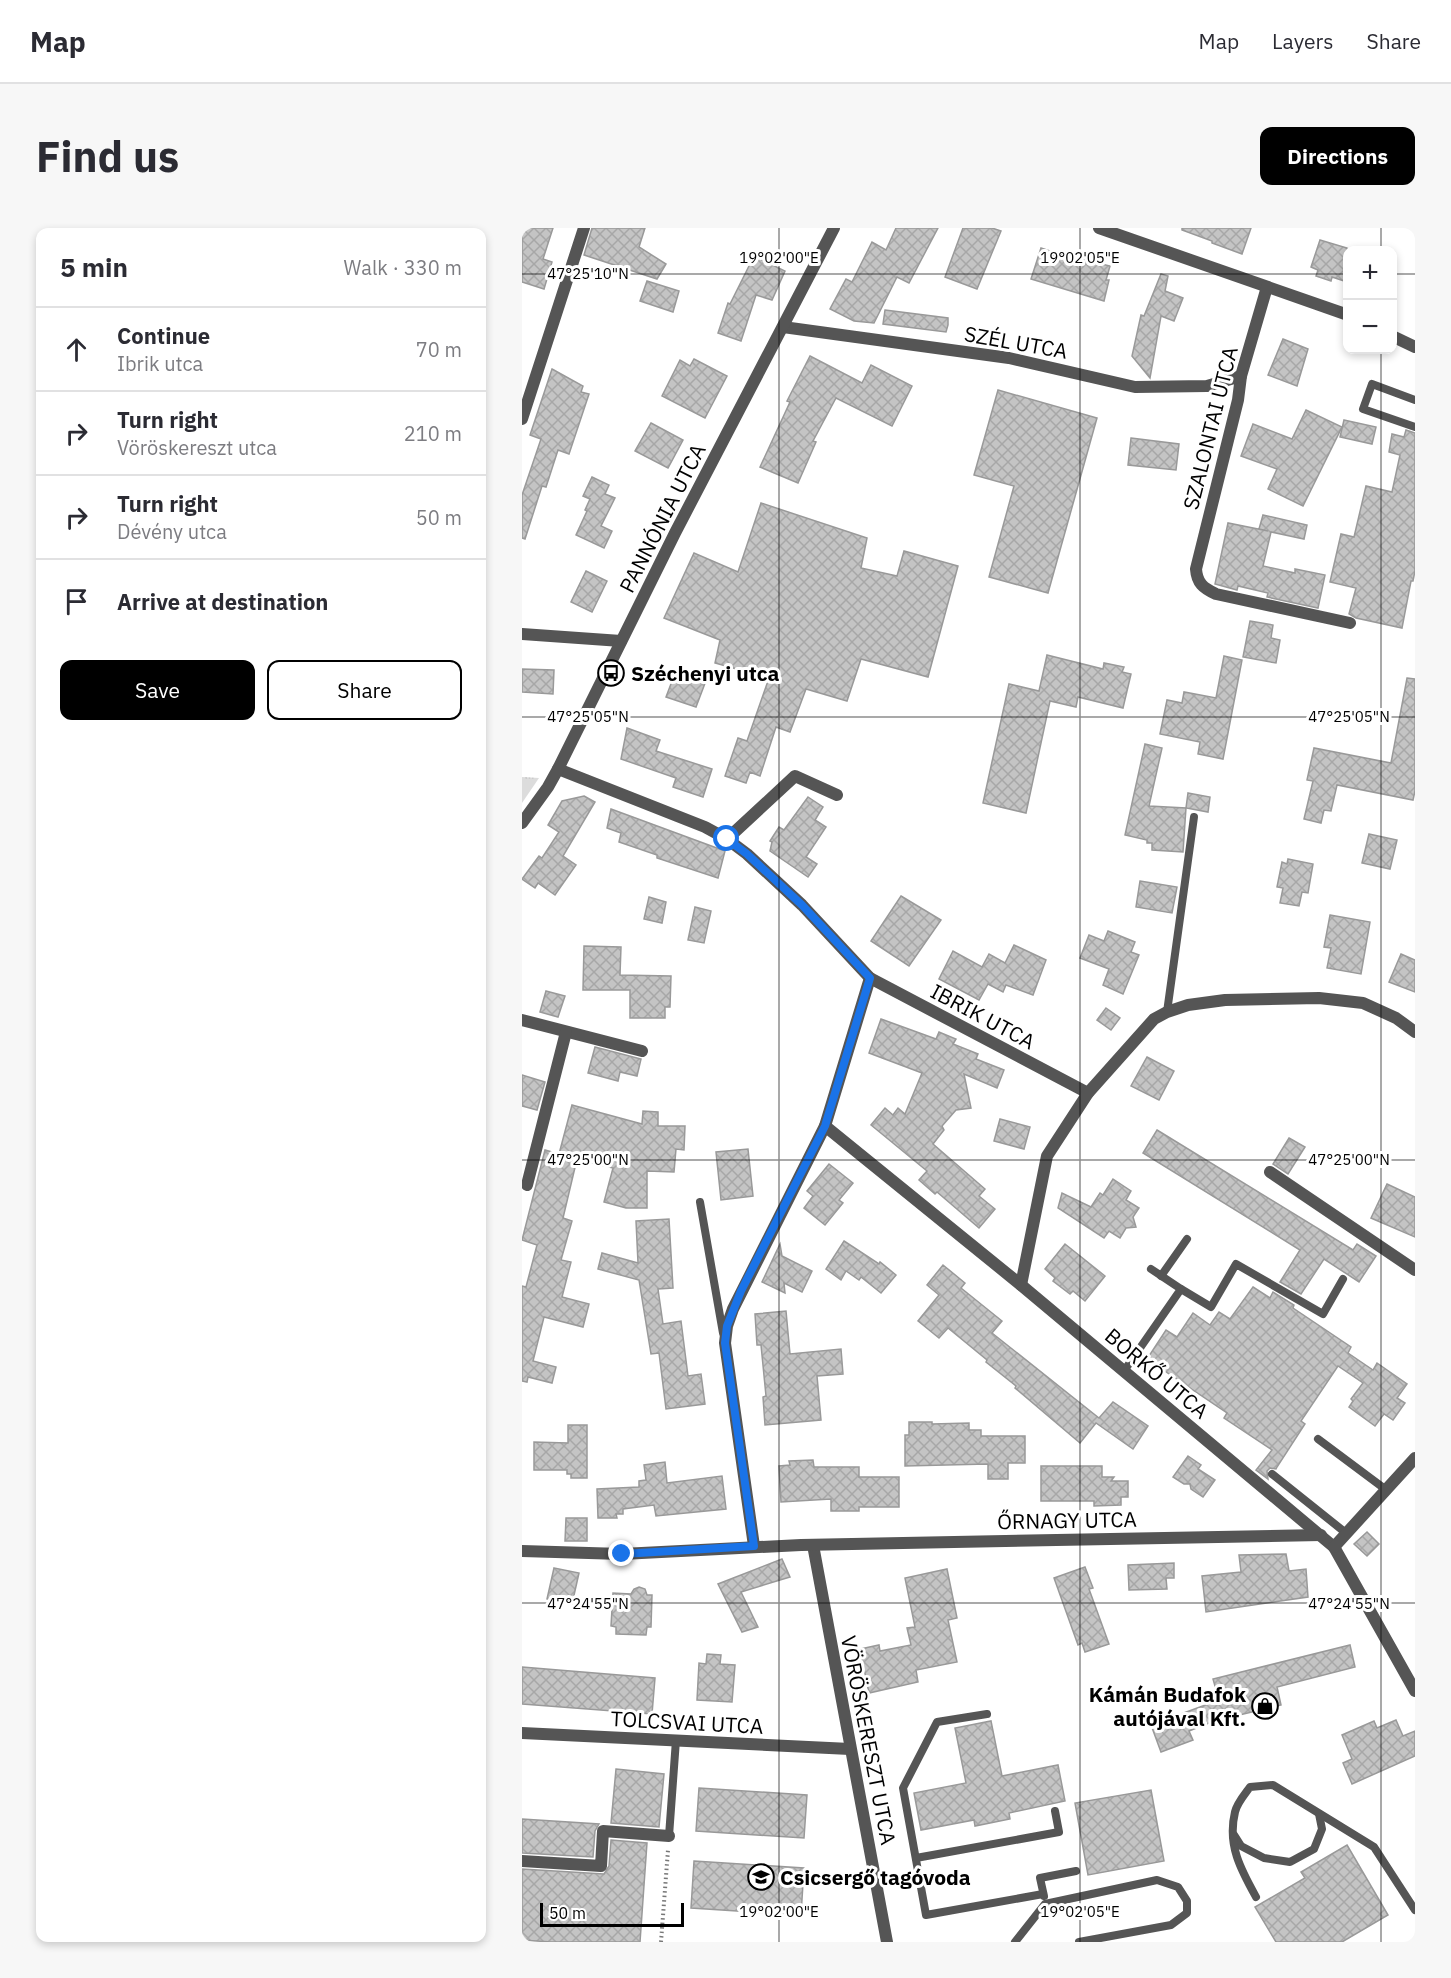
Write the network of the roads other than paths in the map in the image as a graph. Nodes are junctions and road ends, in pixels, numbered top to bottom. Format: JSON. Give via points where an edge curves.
{"nodes":[{"id":1,"x":584,"y":228,"type":"edge"},
{"id":2,"x":834,"y":228,"type":"edge"},
{"id":3,"x":1099,"y":228,"type":"edge"},
{"id":4,"x":1267,"y":287,"type":"junction"},
{"id":5,"x":1343,"y":314,"type":"edge"},
{"id":6,"x":783,"y":327,"type":"junction"},
{"id":7,"x":1397,"y":338,"type":"edge"},
{"id":8,"x":1415,"y":347,"type":"edge"},
{"id":9,"x":1241,"y":376,"type":"junction"},
{"id":10,"x":1415,"y":400,"type":"edge"},
{"id":11,"x":522,"y":419,"type":"edge"},
{"id":12,"x":1415,"y":427,"type":"edge"},
{"id":13,"x":1350,"y":623,"type":"dead end"},
{"id":14,"x":522,"y":634,"type":"edge"},
{"id":15,"x":621,"y":641,"type":"junction"},
{"id":16,"x":558,"y":769,"type":"junction"},
{"id":17,"x":837,"y":795,"type":"dead end"},
{"id":18,"x":1194,"y":817,"type":"dead end"},
{"id":19,"x":522,"y":823,"type":"edge"},
{"id":20,"x":727,"y":839,"type":"junction"},
{"id":21,"x":870,"y":978,"type":"junction"},
{"id":22,"x":1167,"y":1012,"type":"junction"},
{"id":23,"x":522,"y":1020,"type":"edge"},
{"id":24,"x":566,"y":1032,"type":"junction"},
{"id":25,"x":1415,"y":1032,"type":"edge"},
{"id":26,"x":642,"y":1052,"type":"dead end"},
{"id":27,"x":1088,"y":1093,"type":"junction"},
{"id":28,"x":825,"y":1126,"type":"junction"},
{"id":29,"x":1270,"y":1172,"type":"dead end"},
{"id":30,"x":527,"y":1185,"type":"dead end"},
{"id":31,"x":700,"y":1202,"type":"dead end"},
{"id":32,"x":1187,"y":1239,"type":"dead end"},
{"id":33,"x":1150,"y":1269,"type":"dead end"},
{"id":34,"x":1415,"y":1270,"type":"edge"},
{"id":35,"x":1161,"y":1276,"type":"junction"},
{"id":36,"x":1343,"y":1279,"type":"dead end"},
{"id":37,"x":1021,"y":1285,"type":"junction"},
{"id":38,"x":1181,"y":1289,"type":"junction"},
{"id":39,"x":725,"y":1343,"type":"junction"},
{"id":40,"x":1124,"y":1371,"type":"junction"},
{"id":41,"x":1318,"y":1439,"type":"dead end"},
{"id":42,"x":1415,"y":1458,"type":"edge"},
{"id":43,"x":1272,"y":1474,"type":"dead end"},
{"id":44,"x":1385,"y":1489,"type":"junction"},
{"id":45,"x":1346,"y":1533,"type":"junction"},
{"id":46,"x":1321,"y":1535,"type":"junction"},
{"id":47,"x":813,"y":1545,"type":"junction"},
{"id":48,"x":754,"y":1546,"type":"junction"},
{"id":49,"x":1334,"y":1547,"type":"junction"},
{"id":50,"x":522,"y":1551,"type":"edge"},
{"id":51,"x":1415,"y":1691,"type":"edge"},
{"id":52,"x":987,"y":1714,"type":"dead end"},
{"id":53,"x":522,"y":1733,"type":"edge"},
{"id":54,"x":676,"y":1740,"type":"junction"},
{"id":55,"x":850,"y":1749,"type":"junction"},
{"id":56,"x":1055,"y":1811,"type":"dead end"},
{"id":57,"x":1320,"y":1814,"type":"junction"},
{"id":58,"x":1233,"y":1834,"type":"junction"},
{"id":59,"x":669,"y":1836,"type":"joint"},
{"id":60,"x":916,"y":1858,"type":"junction"},
{"id":61,"x":522,"y":1861,"type":"edge"},
{"id":62,"x":1076,"y":1871,"type":"dead end"},
{"id":63,"x":1043,"y":1894,"type":"junction"},
{"id":64,"x":1256,"y":1897,"type":"dead end"},
{"id":65,"x":1045,"y":1904,"type":"junction"},
{"id":66,"x":1415,"y":1910,"type":"edge"},
{"id":67,"x":887,"y":1942,"type":"edge"},
{"id":68,"x":1015,"y":1942,"type":"edge"},
{"id":69,"x":1079,"y":1942,"type":"edge"}],
"edges":[{"from":1,"to":11,"type":"street"},
{"from":2,"to":6,"type":"street","name":"PANNÓNIA UTCA"},
{"from":3,"to":4,"type":"street"},
{"from":4,"to":5,"type":"street"},
{"from":4,"to":9,"type":"street","name":"SZALONTAI UTCA"},
{"from":6,"to":9,"type":"street","name":"SZÉL UTCA","via":[[1009,358],[1135,387],[1207,386]]},
{"from":6,"to":15,"type":"street","name":"PANNÓNIA UTCA"},
{"from":7,"to":8,"type":"street"},
{"from":9,"to":13,"type":"street","name":"SZALONTAI UTCA","via":[[1196,569],[1197,580],[1204,589],[1216,594]]},
{"from":10,"to":12,"type":"lane","via":[[1372,384],[1363,408]]},
{"from":14,"to":15,"type":"street"},
{"from":15,"to":16,"type":"street","name":"PANNÓNIA UTCA"},
{"from":16,"to":19,"type":"street","name":"PANNÓNIA UTCA"},
{"from":16,"to":20,"type":"street","name":"IBRIK UTCA","via":[[705,826]]},
{"from":17,"to":20,"type":"street","via":[[795,776]]},
{"from":18,"to":22,"type":"lane"},
{"from":20,"to":21,"type":"street","name":"IBRIK UTCA","via":[[802,905]]},
{"from":21,"to":27,"type":"street","name":"IBRIK UTCA"},
{"from":21,"to":28,"type":"street"},
{"from":22,"to":25,"type":"street","via":[[1225,1000],[1319,998],[1363,1003]]},
{"from":22,"to":27,"type":"street","via":[[1154,1019]]},
{"from":23,"to":24,"type":"street"},
{"from":24,"to":26,"type":"street"},
{"from":24,"to":30,"type":"street"},
{"from":27,"to":37,"type":"street","via":[[1047,1156]]},
{"from":28,"to":37,"type":"street","name":"BORKŐ UTCA"},
{"from":28,"to":39,"type":"street","via":[[741,1291],[727,1326]]},
{"from":29,"to":34,"type":"street"},
{"from":31,"to":39,"type":"lane"},
{"from":32,"to":35,"type":"lane"},
{"from":33,"to":35,"type":"lane"},
{"from":35,"to":38,"type":"lane"},
{"from":36,"to":38,"type":"lane","via":[[1323,1314],[1236,1264],[1211,1307]]},
{"from":37,"to":40,"type":"street","name":"BORKŐ UTCA"},
{"from":38,"to":40,"type":"lane"},
{"from":39,"to":48,"type":"street"},
{"from":40,"to":46,"type":"street","name":"BORKŐ UTCA"},
{"from":41,"to":44,"type":"lane"},
{"from":42,"to":44,"type":"street"},
{"from":43,"to":45,"type":"lane"},
{"from":44,"to":45,"type":"street"},
{"from":45,"to":49,"type":"street"},
{"from":46,"to":47,"type":"street","name":"ŐRNAGY UTCA"},
{"from":46,"to":49,"type":"street","name":"BORKŐ UTCA"},
{"from":47,"to":48,"type":"street","name":"ŐRNAGY UTCA"},
{"from":47,"to":55,"type":"street","name":"VÖRÖSKERESZT UTCA"},
{"from":48,"to":50,"type":"street","name":"ŐRNAGY UTCA","via":[[622,1554]]},
{"from":49,"to":51,"type":"street","name":"BORKŐ UTCA"},
{"from":52,"to":60,"type":"lane","via":[[937,1722],[903,1788]]},
{"from":53,"to":54,"type":"street","name":"TOLCSVAI UTCA"},
{"from":54,"to":55,"type":"street","name":"TOLCSVAI UTCA"},
{"from":54,"to":59,"type":"lane"},
{"from":55,"to":67,"type":"street","name":"VÖRÖSKERESZT UTCA"},
{"from":56,"to":60,"type":"lane","via":[[1059,1832]]},
{"from":57,"to":58,"type":"lane","via":[[1273,1785],[1250,1787],[1235,1810]]},
{"from":57,"to":58,"type":"lane","via":[[1322,1829],[1314,1849],[1290,1862],[1264,1858],[1241,1846]]},
{"from":57,"to":66,"type":"lane","via":[[1374,1847]]},
{"from":58,"to":64,"type":"lane","via":[[1237,1863]]},
{"from":59,"to":61,"type":"street","via":[[603,1831],[601,1866]]},
{"from":60,"to":63,"type":"lane","via":[[926,1915]]},
{"from":62,"to":63,"type":"lane","via":[[1040,1878]]},
{"from":63,"to":65,"type":"lane"},
{"from":65,"to":68,"type":"lane"},
{"from":65,"to":69,"type":"lane","via":[[1157,1880],[1178,1887],[1187,1901],[1186,1913],[1171,1924]]}]}
